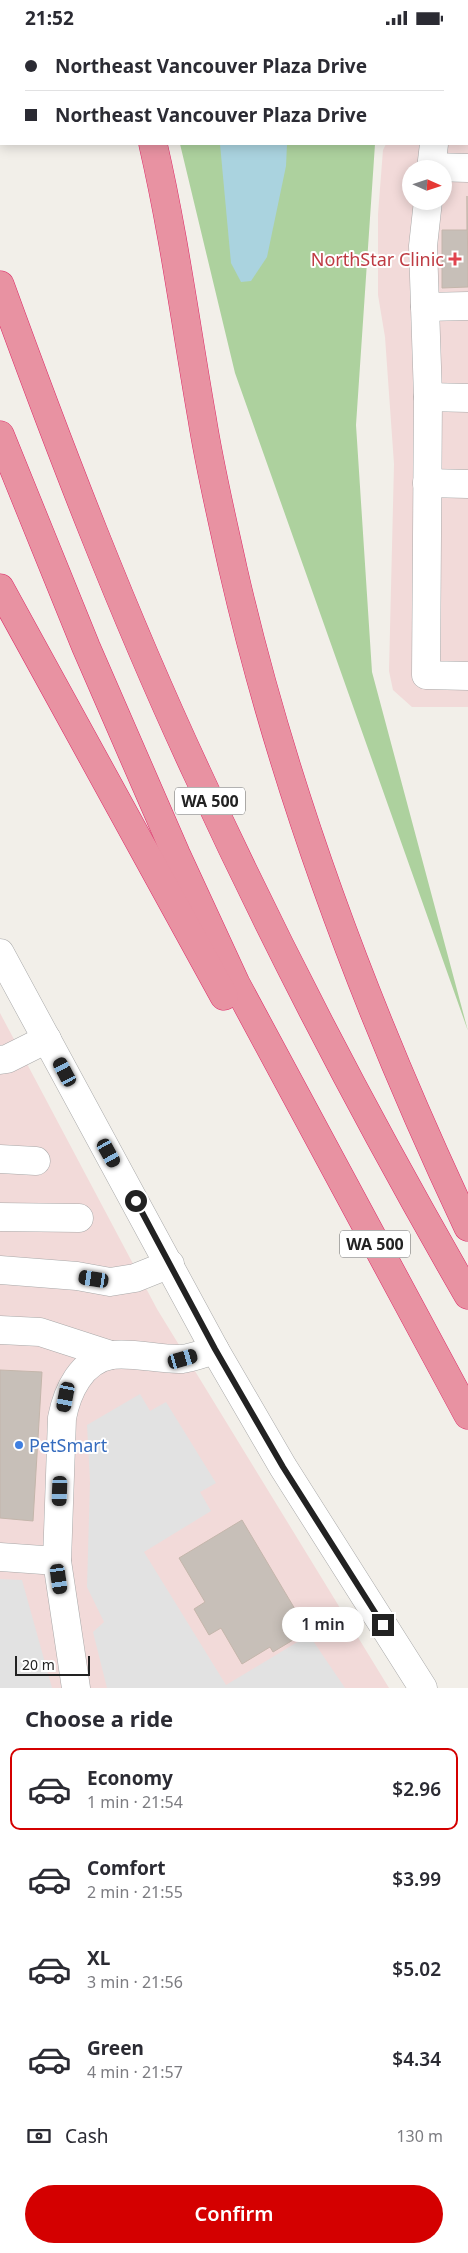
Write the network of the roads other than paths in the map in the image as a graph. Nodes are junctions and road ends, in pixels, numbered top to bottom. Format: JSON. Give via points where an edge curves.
{"nodes":[{"id":1,"x":153,"y":145,"type":"edge"},
{"id":2,"x":452,"y":164,"type":"edge"},
{"id":3,"x":468,"y":168,"type":"edge"},
{"id":4,"x":427,"y":210,"type":"edge"},
{"id":5,"x":0,"y":285,"type":"edge"},
{"id":6,"x":468,"y":306,"type":"edge"},
{"id":7,"x":425,"y":307,"type":"junction"},
{"id":8,"x":428,"y":397,"type":"junction"},
{"id":9,"x":468,"y":398,"type":"edge"},
{"id":10,"x":0,"y":435,"type":"edge"},
{"id":11,"x":427,"y":483,"type":"junction"},
{"id":12,"x":468,"y":484,"type":"edge"},
{"id":13,"x":0,"y":587,"type":"edge"},
{"id":14,"x":468,"y":676,"type":"edge"},
{"id":15,"x":0,"y":953,"type":"edge"},
{"id":16,"x":47,"y":1039,"type":"junction"},
{"id":17,"x":0,"y":1060,"type":"edge"},
{"id":18,"x":282,"y":1073,"type":"junction"},
{"id":19,"x":0,"y":1159,"type":"edge"},
{"id":20,"x":36,"y":1161,"type":"dead end"},
{"id":21,"x":0,"y":1217,"type":"edge"},
{"id":22,"x":79,"y":1218,"type":"dead end"},
{"id":23,"x":468,"y":1227,"type":"edge"},
{"id":24,"x":170,"y":1264,"type":"junction"},
{"id":25,"x":0,"y":1270,"type":"edge"},
{"id":26,"x":468,"y":1295,"type":"edge"},
{"id":27,"x":0,"y":1330,"type":"edge"},
{"id":28,"x":215,"y":1349,"type":"junction"},
{"id":29,"x":111,"y":1355,"type":"junction"},
{"id":30,"x":468,"y":1415,"type":"edge"},
{"id":31,"x":0,"y":1557,"type":"edge"},
{"id":32,"x":57,"y":1561,"type":"junction"},
{"id":33,"x":76,"y":1688,"type":"edge"},
{"id":34,"x":423,"y":1688,"type":"edge"}],
"edges":[{"from":1,"to":23,"type":"highway","via":[[206,438],[234,571],[266,693],[296,792],[374,1011]]},
{"from":2,"to":3,"type":"street"},
{"from":4,"to":7,"type":"street","via":[[423,246]]},
{"from":5,"to":26,"type":"highway","number":"WA 500","via":[[95,536],[195,771],[299,985]]},
{"from":6,"to":7,"type":"street"},
{"from":7,"to":8,"type":"street"},
{"from":8,"to":9,"type":"street"},
{"from":8,"to":11,"type":"street"},
{"from":10,"to":18,"type":"highway","number":"WA 500","via":[[86,647],[176,854],[236,984]]},
{"from":11,"to":12,"type":"street"},
{"from":11,"to":14,"type":"street","via":[[426,675]]},
{"from":13,"to":18,"type":"highway","via":[[219,991]]},
{"from":15,"to":16,"type":"street"},
{"from":16,"to":17,"type":"street"},
{"from":16,"to":24,"type":"street"},
{"from":18,"to":30,"type":"highway","number":"WA 500"},
{"from":19,"to":20,"type":"street"},
{"from":21,"to":22,"type":"street"},
{"from":24,"to":25,"type":"street","via":[[135,1278],[110,1281]]},
{"from":24,"to":28,"type":"street"},
{"from":27,"to":29,"type":"street","via":[[40,1332]]},
{"from":28,"to":29,"type":"street","via":[[183,1359]]},
{"from":28,"to":34,"type":"street","via":[[283,1467]]},
{"from":29,"to":32,"type":"street","via":[[92,1364],[76,1378],[66,1397],[62,1418]]},
{"from":31,"to":32,"type":"street"},
{"from":32,"to":33,"type":"street"}]}
